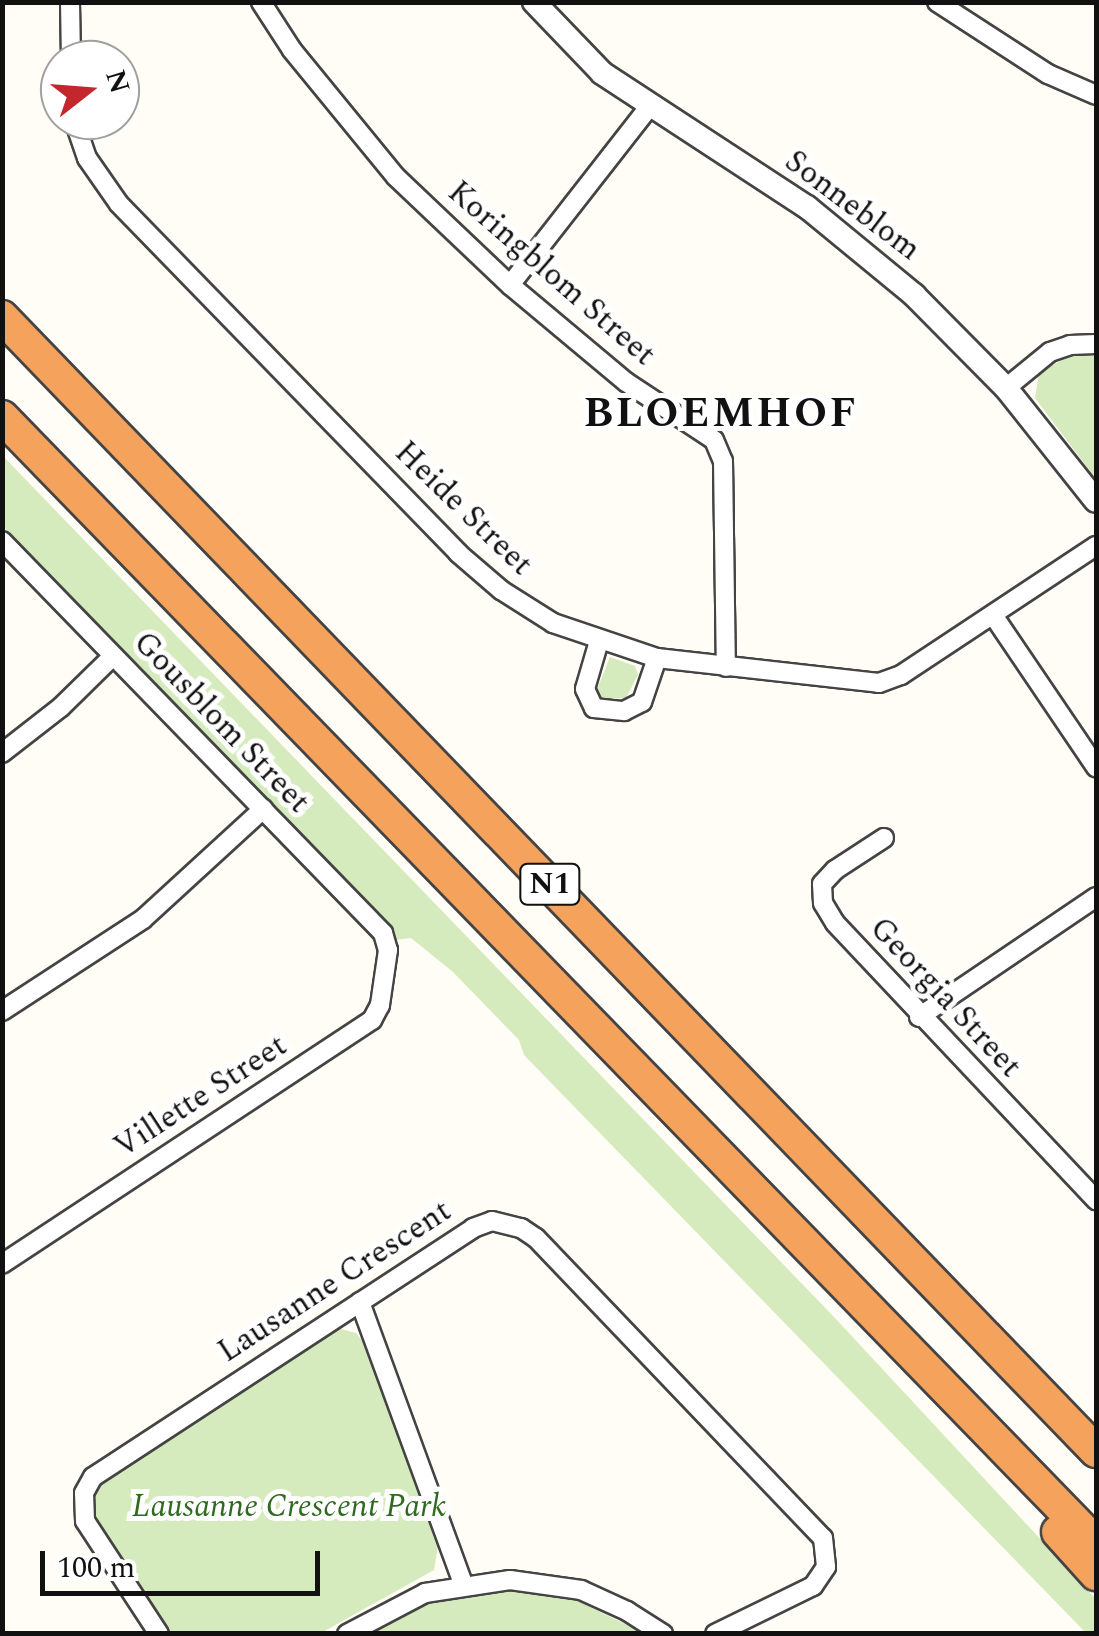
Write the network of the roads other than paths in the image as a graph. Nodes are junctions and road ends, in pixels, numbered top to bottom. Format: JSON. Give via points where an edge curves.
{"nodes":[{"id":1,"x":70,"y":2,"type":"edge"},
{"id":2,"x":260,"y":2,"type":"edge"},
{"id":3,"x":534,"y":2,"type":"edge"},
{"id":4,"x":937,"y":2,"type":"edge"},
{"id":5,"x":71,"y":40,"type":"edge"},
{"id":6,"x":1096,"y":95,"type":"edge"},
{"id":7,"x":649,"y":107,"type":"junction"},
{"id":8,"x":81,"y":140,"type":"edge"},
{"id":9,"x":510,"y":284,"type":"junction"},
{"id":10,"x":2,"y":318,"type":"edge"},
{"id":11,"x":1096,"y":344,"type":"edge"},
{"id":12,"x":1006,"y":388,"type":"junction"},
{"id":13,"x":2,"y":417,"type":"edge"},
{"id":14,"x":1096,"y":501,"type":"edge"},
{"id":15,"x":2,"y":542,"type":"edge"},
{"id":16,"x":1096,"y":546,"type":"edge"},
{"id":17,"x":993,"y":615,"type":"junction"},
{"id":18,"x":599,"y":642,"type":"junction"},
{"id":19,"x":113,"y":656,"type":"junction"},
{"id":20,"x":657,"y":658,"type":"junction"},
{"id":21,"x":726,"y":667,"type":"junction"},
{"id":22,"x":2,"y":754,"type":"edge"},
{"id":23,"x":1096,"y":767,"type":"edge"},
{"id":24,"x":262,"y":810,"type":"junction"},
{"id":25,"x":884,"y":838,"type":"dead end"},
{"id":26,"x":1096,"y":897,"type":"edge"},
{"id":27,"x":388,"y":950,"type":"joint"},
{"id":28,"x":2,"y":1010,"type":"edge"},
{"id":29,"x":919,"y":1017,"type":"junction"},
{"id":30,"x":1096,"y":1200,"type":"edge"},
{"id":31,"x":2,"y":1264,"type":"edge"},
{"id":32,"x":838,"y":1280,"type":"junction"},
{"id":33,"x":360,"y":1302,"type":"junction"},
{"id":34,"x":1096,"y":1451,"type":"edge"},
{"id":35,"x":1096,"y":1543,"type":"edge"},
{"id":36,"x":1096,"y":1574,"type":"edge"},
{"id":37,"x":462,"y":1584,"type":"junction"},
{"id":38,"x":159,"y":1634,"type":"edge"},
{"id":39,"x":347,"y":1634,"type":"edge"},
{"id":40,"x":662,"y":1634,"type":"edge"},
{"id":41,"x":714,"y":1634,"type":"edge"}],
"edges":[{"from":1,"to":5,"type":"street"},
{"from":2,"to":9,"type":"street","name":"Koringblom Street","via":[[396,177]]},
{"from":3,"to":7,"type":"street","name":"Sonneblom","via":[[602,73]]},
{"from":4,"to":6,"type":"street","via":[[1048,74]]},
{"from":7,"to":9,"type":"street"},
{"from":7,"to":12,"type":"street","name":"Sonneblom","via":[[847,238],[914,294]]},
{"from":8,"to":18,"type":"street","name":"Heide Street","via":[[119,204],[458,552],[528,610]]},
{"from":9,"to":21,"type":"street","name":"Koringblom Street","via":[[626,382],[708,434],[719,449]]},
{"from":10,"to":34,"type":"highway","number":"N1"},
{"from":11,"to":12,"type":"street","via":[[1050,352]]},
{"from":12,"to":14,"type":"street","name":"Sonneblom"},
{"from":13,"to":32,"type":"highway","number":"N1"},
{"from":15,"to":19,"type":"street","name":"Gousblom Street"},
{"from":16,"to":17,"type":"street","name":"Heide Street"},
{"from":17,"to":21,"type":"street","name":"Heide Street","via":[[879,684]]},
{"from":17,"to":23,"type":"street"},
{"from":18,"to":20,"type":"street","name":"Heide Street"},
{"from":18,"to":20,"type":"street","via":[[585,689],[594,708],[624,711],[642,702]]},
{"from":19,"to":22,"type":"street"},
{"from":19,"to":24,"type":"street","name":"Gousblom Street"},
{"from":20,"to":21,"type":"street","name":"Heide Street"},
{"from":24,"to":27,"type":"street","name":"Gousblom Street","via":[[384,933]]},
{"from":24,"to":28,"type":"street","via":[[155,910]]},
{"from":25,"to":29,"type":"street","name":"Georgia Street","via":[[834,870],[820,894],[835,923]]},
{"from":26,"to":29,"type":"street"},
{"from":27,"to":31,"type":"street","name":"Villette Street","via":[[372,1020]]},
{"from":29,"to":30,"type":"street","name":"Georgia Street"},
{"from":32,"to":35,"type":"highway","number":"N1"},
{"from":32,"to":36,"type":"highway","via":[[910,1372]]},
{"from":33,"to":37,"type":"street"},
{"from":33,"to":38,"type":"street","name":"Lausanne Crescent","via":[[88,1484],[85,1521]]},
{"from":33,"to":41,"type":"street","name":"Lausanne Crescent","via":[[482,1223],[504,1222],[536,1238],[823,1538],[826,1567],[812,1586]]},
{"from":37,"to":39,"type":"street","via":[[407,1600]]},
{"from":37,"to":40,"type":"street","via":[[534,1581],[581,1590]]}]}
